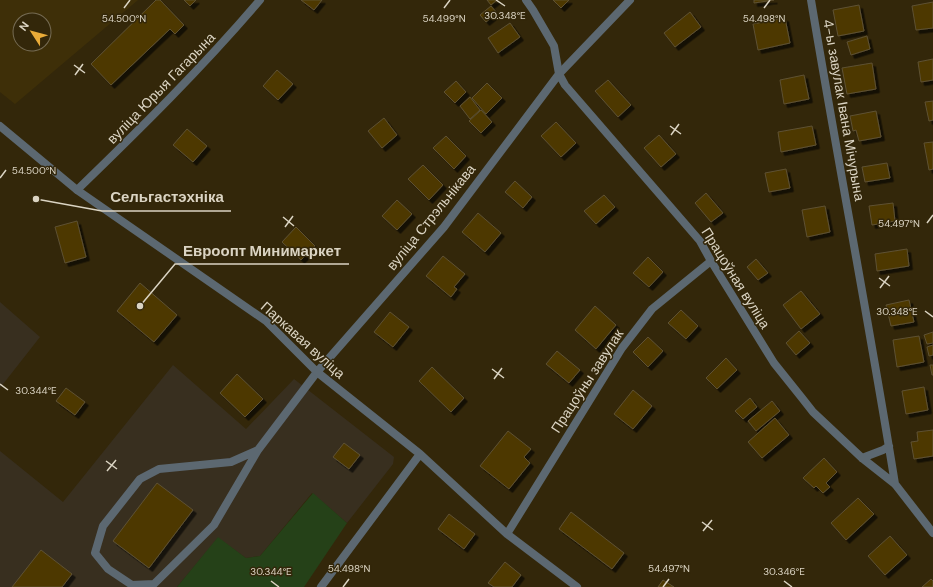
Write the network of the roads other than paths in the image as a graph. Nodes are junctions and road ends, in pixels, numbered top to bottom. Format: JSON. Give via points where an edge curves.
{"nodes":[{"id":1,"x":260,"y":0,"type":"edge"},
{"id":2,"x":526,"y":0,"type":"edge"},
{"id":3,"x":630,"y":0,"type":"edge"},
{"id":4,"x":811,"y":0,"type":"edge"},
{"id":5,"x":559,"y":74,"type":"junction"},
{"id":6,"x":0,"y":126,"type":"edge"},
{"id":7,"x":77,"y":190,"type":"junction"},
{"id":8,"x":711,"y":261,"type":"junction"},
{"id":9,"x":317,"y":372,"type":"junction"},
{"id":10,"x":889,"y":446,"type":"junction"},
{"id":11,"x":258,"y":450,"type":"junction"},
{"id":12,"x":420,"y":454,"type":"junction"},
{"id":13,"x":862,"y":458,"type":"junction"},
{"id":14,"x":895,"y":484,"type":"junction"},
{"id":15,"x":507,"y":534,"type":"junction"},
{"id":16,"x":933,"y":534,"type":"edge"},
{"id":17,"x":321,"y":587,"type":"edge"},
{"id":18,"x":578,"y":587,"type":"edge"}],
"edges":[{"from":1,"to":7,"type":"street","name":"вуліца Юрыя Гагарына","via":[[222,45],[153,118]]},
{"from":2,"to":5,"type":"street","name":"Працоўная вуліца","via":[[554,46]]},
{"from":3,"to":5,"type":"street","name":"вуліца Стрэльнікава"},
{"from":4,"to":10,"type":"street","name":"4-ы завулак Івана Мічурына"},
{"from":5,"to":8,"type":"street","name":"Працоўная вуліца","via":[[565,85],[700,241]]},
{"from":5,"to":9,"type":"street","name":"вуліца Стрэльнікава","via":[[444,227]]},
{"from":6,"to":7,"type":"street","name":"Паркавая вуліца"},
{"from":7,"to":9,"type":"street","name":"Паркавая вуліца","via":[[266,321]]},
{"from":8,"to":13,"type":"street","name":"Працоўная вуліца","via":[[774,363],[813,412]]},
{"from":8,"to":15,"type":"street","name":"Працоўны завулак","via":[[652,309],[622,348]]},
{"from":9,"to":11,"type":"street","name":"вуліца Стрэльнікава"},
{"from":9,"to":12,"type":"street","name":"Паркавая вуліца"},
{"from":10,"to":13,"type":"street"},
{"from":10,"to":14,"type":"street","name":"4-ы завулак Івана Мічурына"},
{"from":11,"to":11,"type":"street","name":"вуліца Стрэльнікава","via":[[214,524],[154,584],[132,585],[108,569],[95,553],[103,526],[140,480],[159,469],[231,462]]},
{"from":12,"to":15,"type":"street","name":"Паркавая вуліца"},
{"from":12,"to":17,"type":"street"},
{"from":13,"to":14,"type":"street","name":"Працоўная вуліца"},
{"from":14,"to":16,"type":"street","name":"Працоўная вуліца"},
{"from":15,"to":18,"type":"street","name":"Паркавая вуліца"}]}
